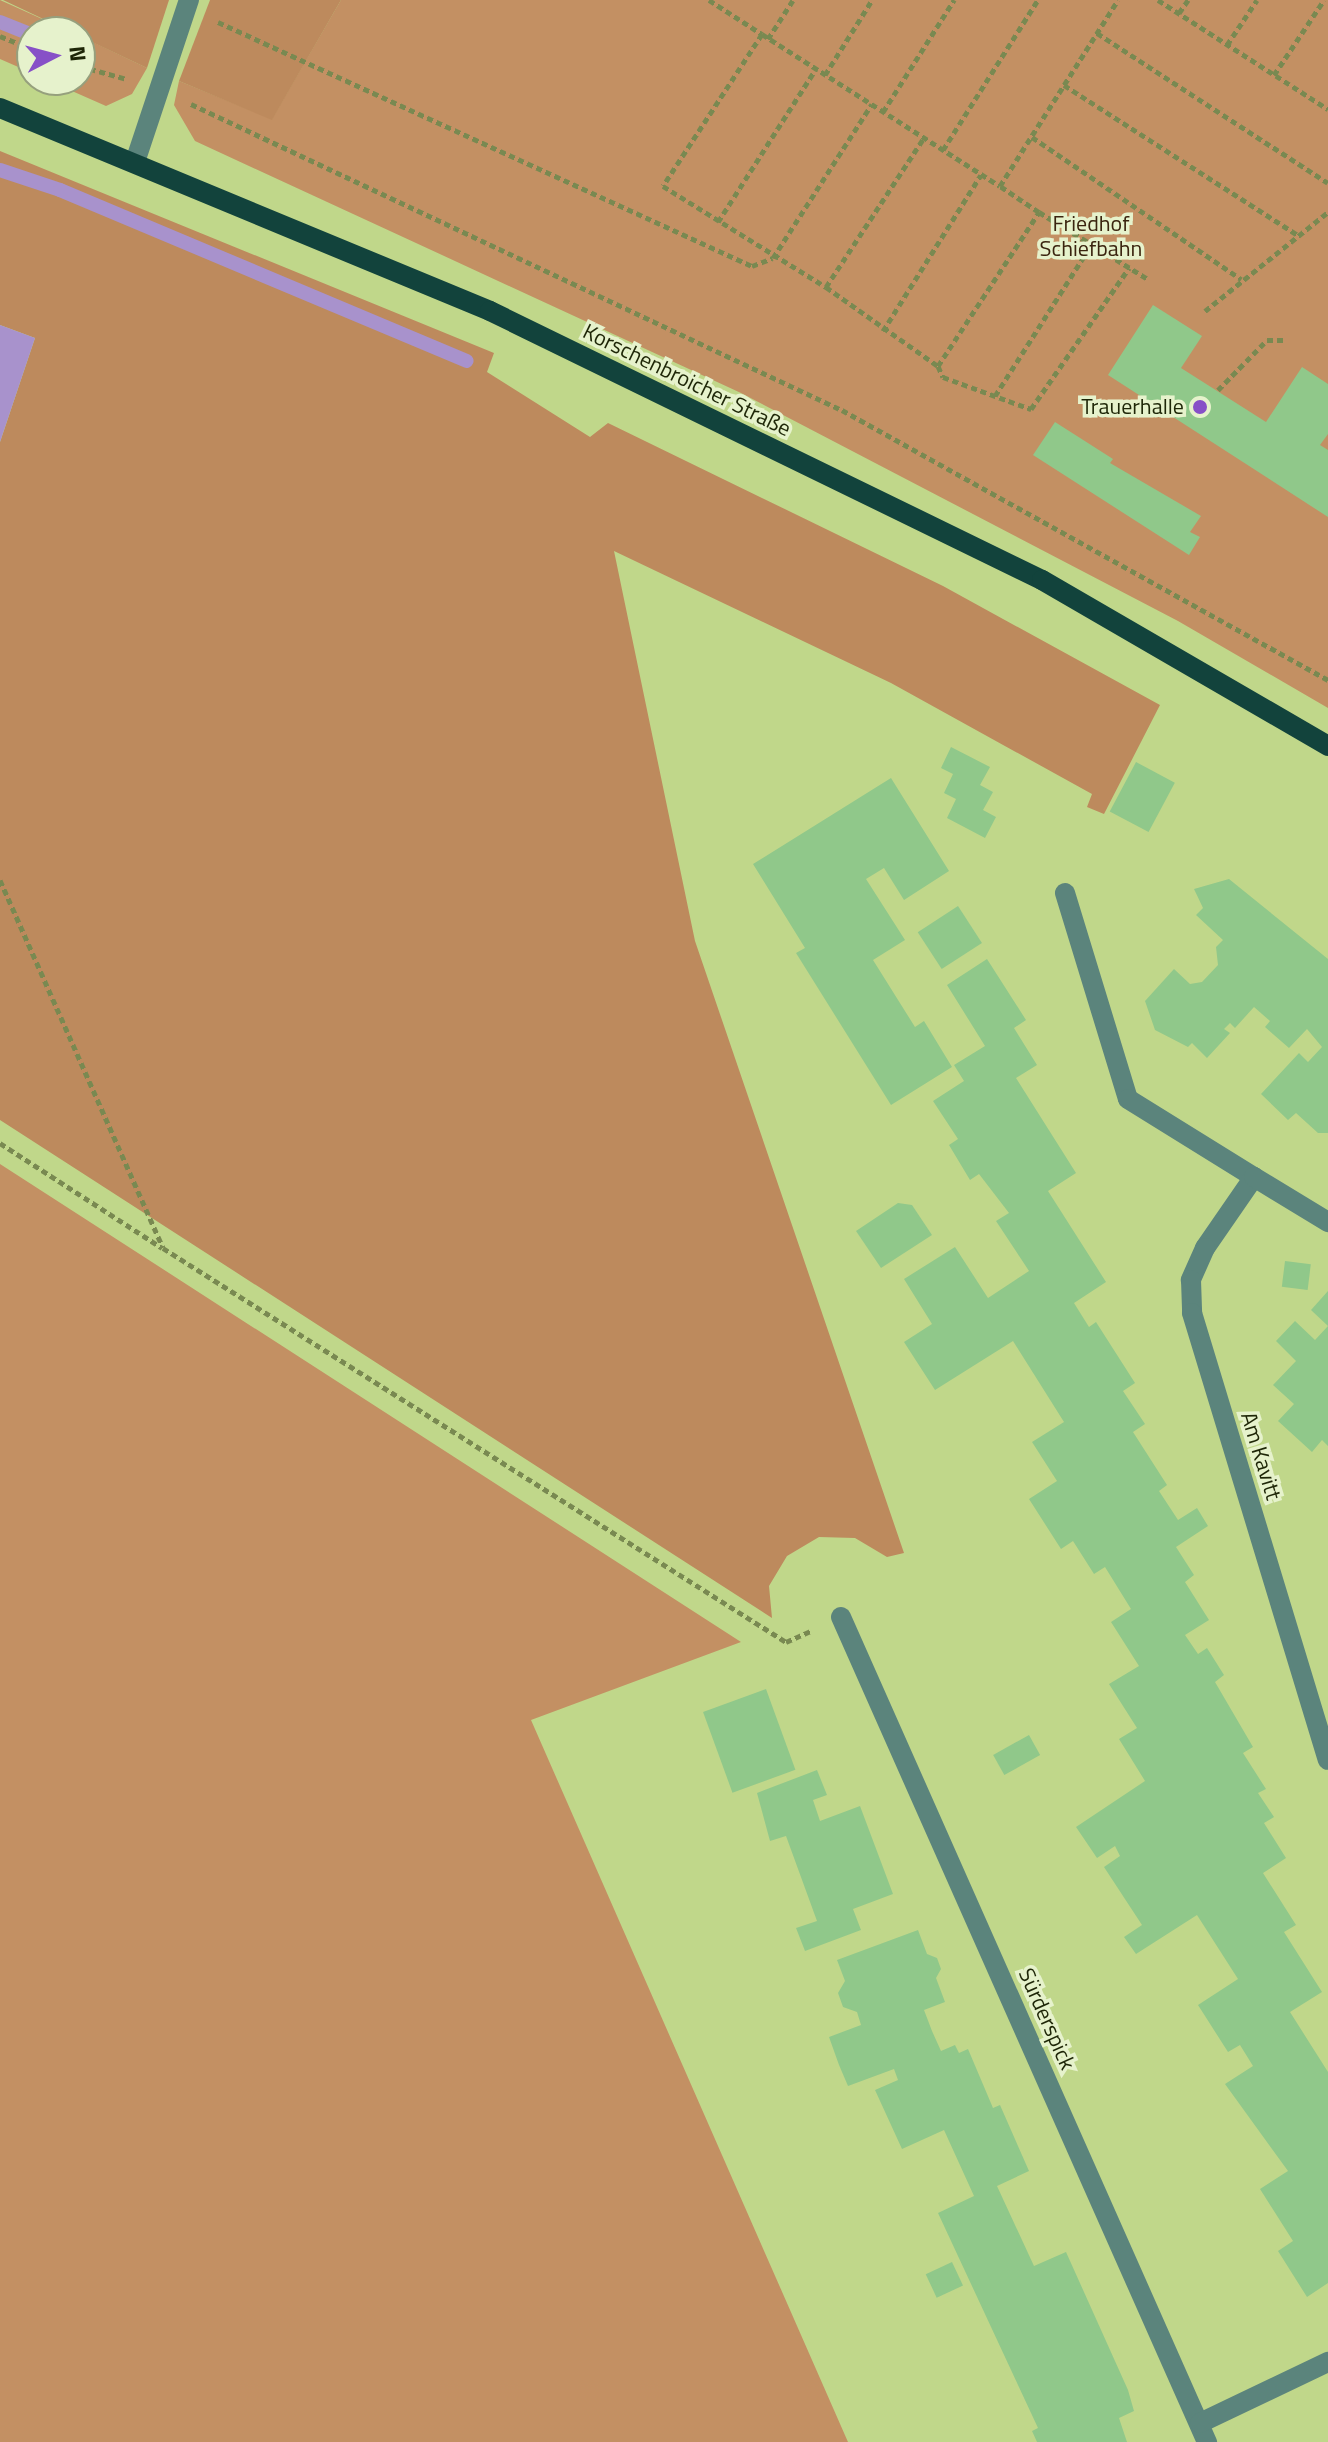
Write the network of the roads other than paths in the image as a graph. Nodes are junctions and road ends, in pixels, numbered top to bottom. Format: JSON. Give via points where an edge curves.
{"nodes":[{"id":1,"x":188,"y":4,"type":"edge"},
{"id":2,"x":0,"y":108,"type":"edge"},
{"id":3,"x":135,"y":162,"type":"junction"},
{"id":4,"x":1328,"y":746,"type":"edge"},
{"id":5,"x":1065,"y":893,"type":"dead end"},
{"id":6,"x":1254,"y":1177,"type":"junction"},
{"id":7,"x":1328,"y":1222,"type":"edge"},
{"id":8,"x":841,"y":1617,"type":"road end"},
{"id":9,"x":1328,"y":1760,"type":"edge"},
{"id":10,"x":1328,"y":2362,"type":"edge"},
{"id":11,"x":1204,"y":2432,"type":"edge"}],
"edges":[{"from":1,"to":3,"type":"street"},
{"from":2,"to":3,"type":"main road","name":"Korschenbroicher Straße"},
{"from":3,"to":4,"type":"main road","name":"Korschenbroicher Straße","via":[[490,311],[1042,580]]},
{"from":5,"to":6,"type":"street","via":[[1128,1099]]},
{"from":6,"to":7,"type":"street"},
{"from":6,"to":9,"type":"street","name":"Am Kavitt","via":[[1205,1248],[1191,1280],[1192,1313]]},
{"from":8,"to":11,"type":"street","name":"Sürderspick"},
{"from":10,"to":11,"type":"street"}]}
